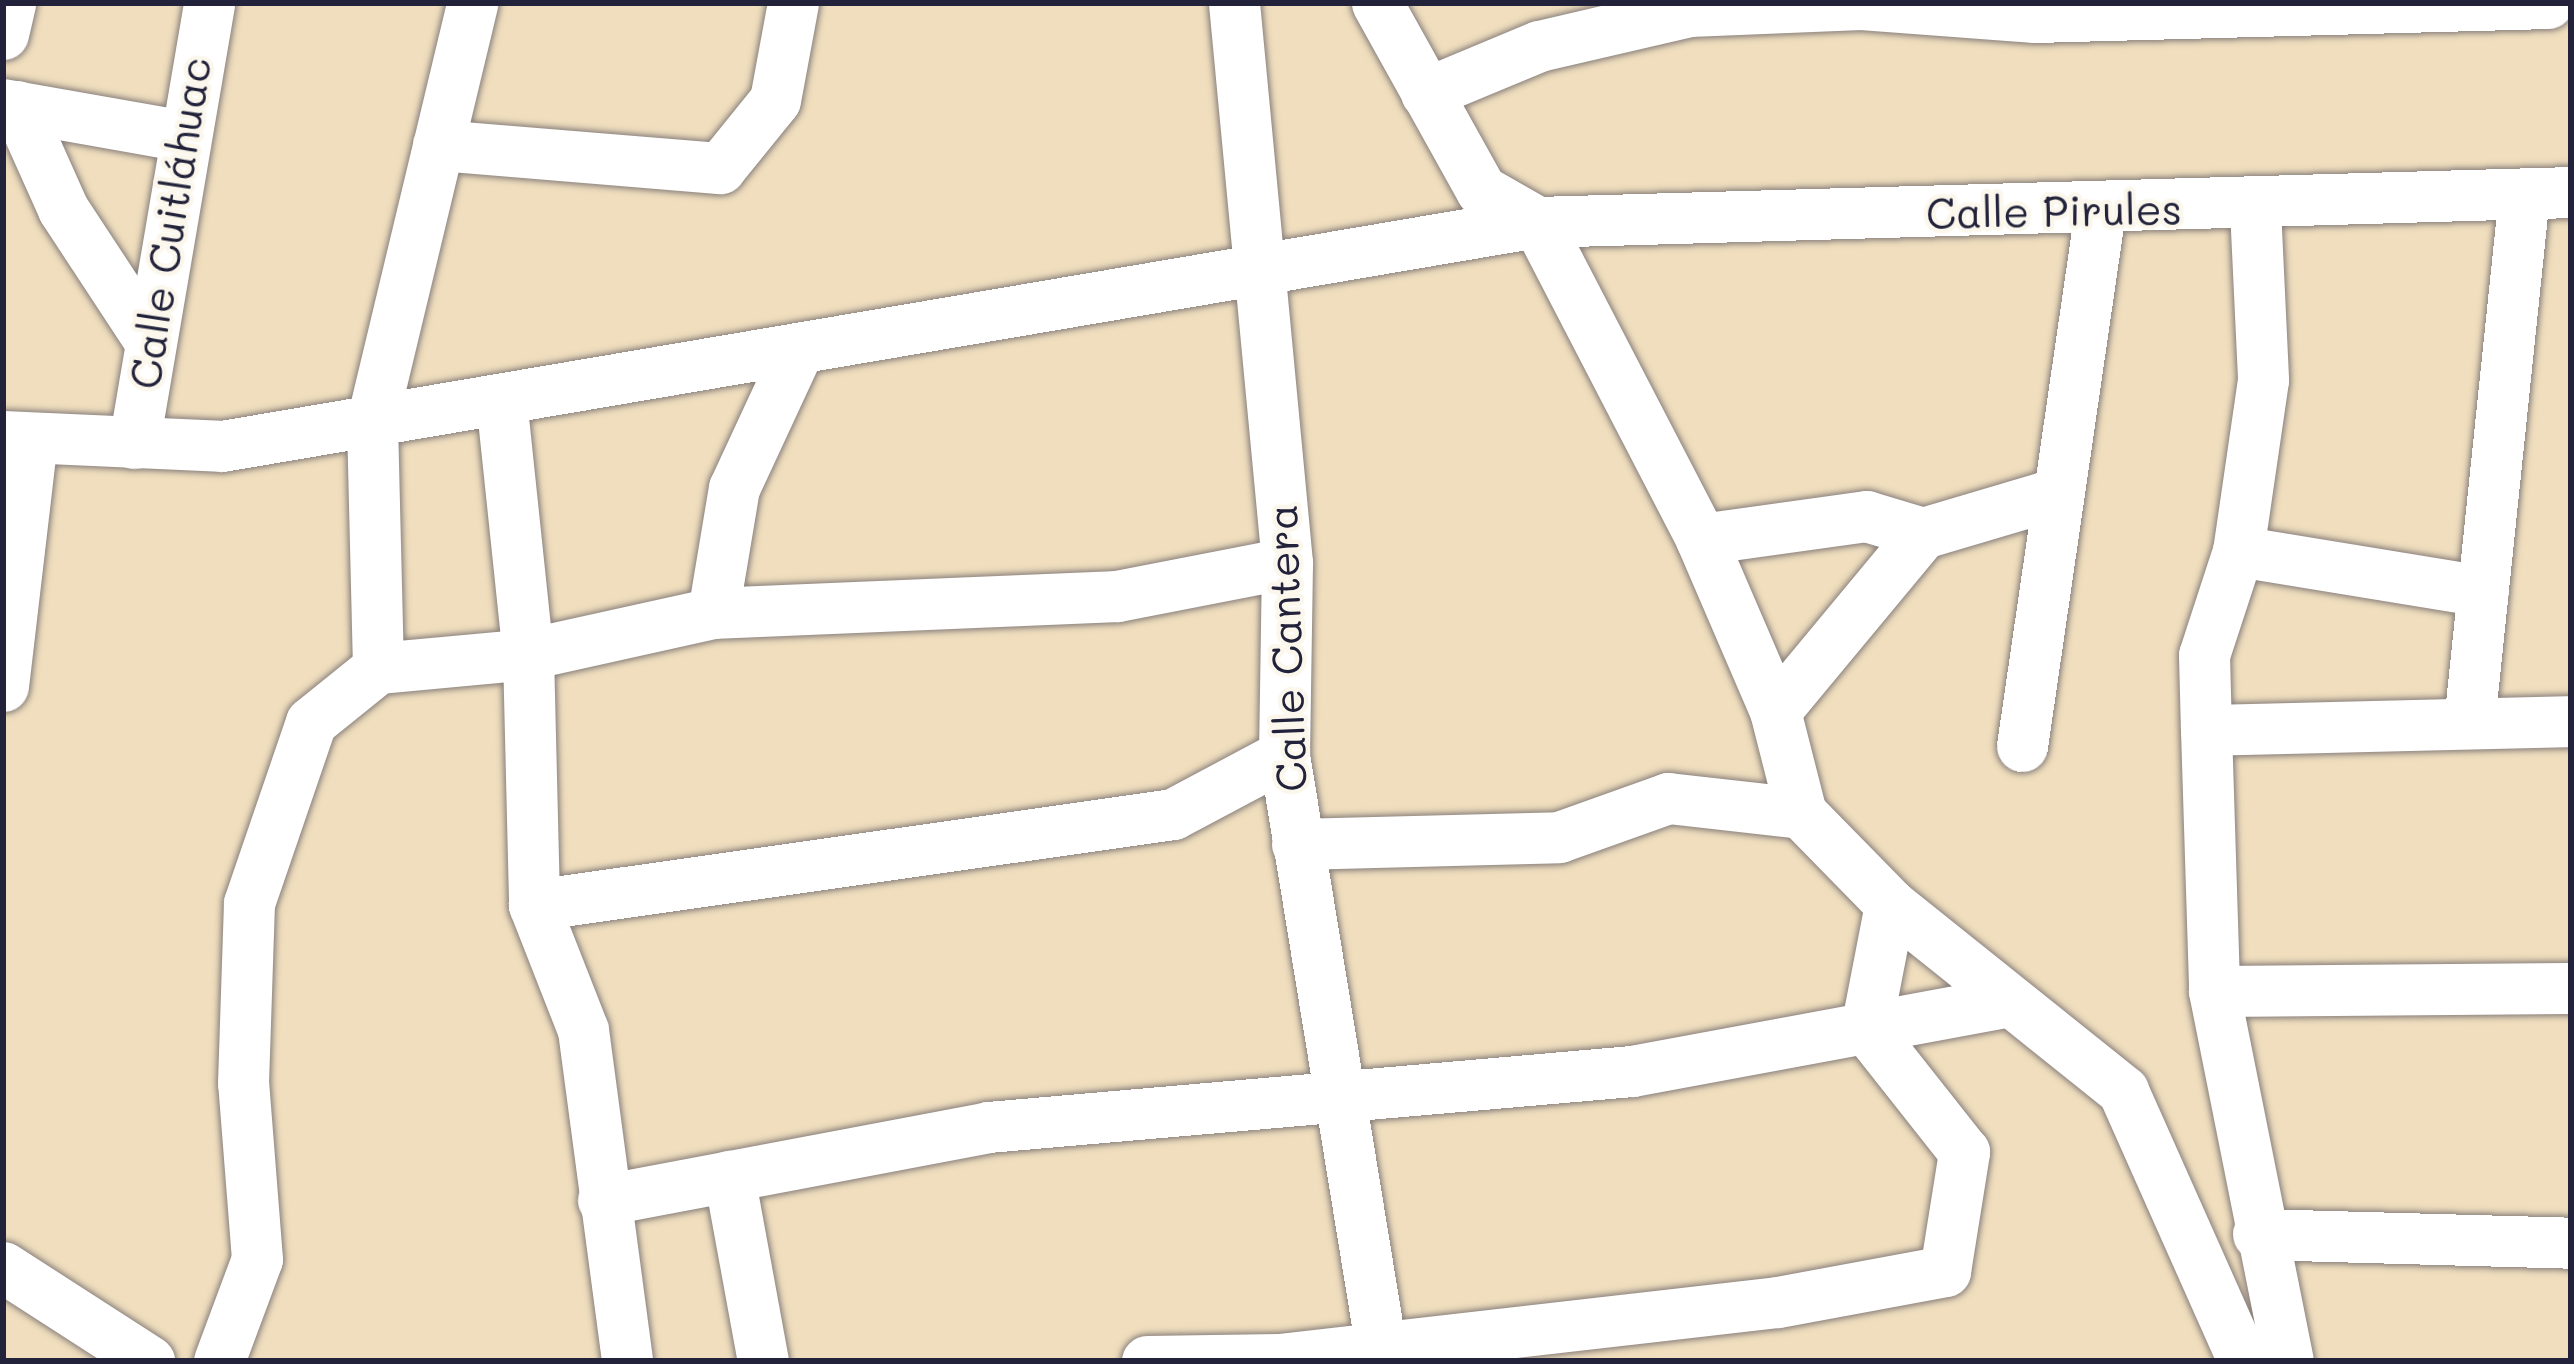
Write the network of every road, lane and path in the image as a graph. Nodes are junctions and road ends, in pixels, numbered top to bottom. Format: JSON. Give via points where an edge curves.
{"nodes":[{"id":1,"x":10,"y":3,"type":"edge"},
{"id":2,"x":209,"y":3,"type":"edge"},
{"id":3,"x":472,"y":3,"type":"edge"},
{"id":4,"x":793,"y":3,"type":"edge"},
{"id":5,"x":1234,"y":3,"type":"edge"},
{"id":6,"x":1377,"y":3,"type":"edge"},
{"id":7,"x":2548,"y":3,"type":"edge"},
{"id":8,"x":3,"y":34,"type":"edge"},
{"id":9,"x":1426,"y":93,"type":"junction"},
{"id":10,"x":10,"y":105,"type":"edge"},
{"id":11,"x":179,"y":135,"type":"junction"},
{"id":12,"x":438,"y":145,"type":"junction"},
{"id":13,"x":2548,"y":193,"type":"edge"},
{"id":14,"x":2255,"y":208,"type":"junction"},
{"id":15,"x":2100,"y":211,"type":"junction"},
{"id":16,"x":1537,"y":222,"type":"junction"},
{"id":17,"x":1258,"y":278,"type":"junction"},
{"id":18,"x":149,"y":340,"type":"junction"},
{"id":19,"x":800,"y":348,"type":"junction"},
{"id":20,"x":501,"y":399,"type":"junction"},
{"id":21,"x":372,"y":421,"type":"junction"},
{"id":22,"x":18,"y":438,"type":"edge"},
{"id":23,"x":134,"y":443,"type":"junction"},
{"id":24,"x":2055,"y":494,"type":"junction"},
{"id":25,"x":1923,"y":533,"type":"junction"},
{"id":26,"x":1702,"y":538,"type":"junction"},
{"id":27,"x":2238,"y":551,"type":"junction"},
{"id":28,"x":1287,"y":562,"type":"junction"},
{"id":29,"x":2483,"y":591,"type":"junction"},
{"id":30,"x":713,"y":614,"type":"junction"},
{"id":31,"x":528,"y":654,"type":"junction"},
{"id":32,"x":378,"y":668,"type":"junction"},
{"id":33,"x":3,"y":686,"type":"edge"},
{"id":34,"x":1774,"y":711,"type":"junction"},
{"id":35,"x":2571,"y":721,"type":"edge"},
{"id":36,"x":2469,"y":724,"type":"junction"},
{"id":37,"x":2206,"y":730,"type":"junction"},
{"id":38,"x":2022,"y":746,"type":"dead end"},
{"id":39,"x":1284,"y":754,"type":"junction"},
{"id":40,"x":1801,"y":813,"type":"junction"},
{"id":41,"x":1297,"y":844,"type":"junction"},
{"id":42,"x":1890,"y":904,"type":"junction"},
{"id":43,"x":534,"y":905,"type":"junction"},
{"id":44,"x":2571,"y":988,"type":"edge"},
{"id":45,"x":2214,"y":992,"type":"junction"},
{"id":46,"x":2006,"y":1002,"type":"junction"},
{"id":47,"x":1866,"y":1028,"type":"junction"},
{"id":48,"x":1336,"y":1098,"type":"junction"},
{"id":49,"x":729,"y":1176,"type":"junction"},
{"id":50,"x":603,"y":1200,"type":"junction"},
{"id":51,"x":2258,"y":1234,"type":"junction"},
{"id":52,"x":2571,"y":1243,"type":"edge"},
{"id":53,"x":3,"y":1268,"type":"edge"},
{"id":54,"x":1382,"y":1352,"type":"edge"},
{"id":55,"x":149,"y":1361,"type":"edge"},
{"id":56,"x":219,"y":1361,"type":"edge"},
{"id":57,"x":627,"y":1361,"type":"edge"},
{"id":58,"x":763,"y":1361,"type":"edge"},
{"id":59,"x":1147,"y":1361,"type":"edge"},
{"id":60,"x":2243,"y":1361,"type":"edge"},
{"id":61,"x":2288,"y":1361,"type":"edge"}],
"edges":[{"from":1,"to":8,"type":"street"},
{"from":2,"to":11,"type":"street","name":"Calle Cuitláhuac"},
{"from":3,"to":12,"type":"street"},
{"from":4,"to":12,"type":"street","via":[[775,100],[720,168]]},
{"from":5,"to":17,"type":"street","name":"Calle Cantera"},
{"from":6,"to":9,"type":"street"},
{"from":7,"to":9,"type":"street","via":[[2035,17],[1861,4],[1688,11],[1539,46]]},
{"from":9,"to":16,"type":"street","via":[[1481,190]]},
{"from":10,"to":11,"type":"street"},
{"from":10,"to":18,"type":"street","via":[[62,209]]},
{"from":11,"to":18,"type":"street","name":"Calle Cuitláhuac"},
{"from":12,"to":21,"type":"street"},
{"from":13,"to":14,"type":"street","name":"Calle Pirules"},
{"from":13,"to":29,"type":"street"},
{"from":14,"to":15,"type":"street","name":"Calle Pirules"},
{"from":14,"to":27,"type":"street","via":[[2263,380]]},
{"from":15,"to":16,"type":"street","name":"Calle Pirules"},
{"from":15,"to":24,"type":"street"},
{"from":16,"to":17,"type":"street","name":"Calle Pirules"},
{"from":16,"to":26,"type":"street"},
{"from":17,"to":19,"type":"street","name":"Calle Pirules"},
{"from":17,"to":28,"type":"street","name":"Calle Cantera"},
{"from":18,"to":23,"type":"street","name":"Calle Cuitláhuac"},
{"from":19,"to":20,"type":"street","name":"Calle Pirules"},
{"from":19,"to":30,"type":"street","via":[[734,488]]},
{"from":20,"to":21,"type":"street","name":"Calle Pirules"},
{"from":20,"to":31,"type":"street"},
{"from":21,"to":23,"type":"street","name":"Calle Pirules","via":[[223,446]]},
{"from":21,"to":32,"type":"street"},
{"from":22,"to":23,"type":"street","name":"Calle Pirules"},
{"from":22,"to":33,"type":"street"},
{"from":24,"to":25,"type":"street"},
{"from":24,"to":38,"type":"street"},
{"from":25,"to":26,"type":"street","via":[[1867,516]]},
{"from":25,"to":34,"type":"street"},
{"from":26,"to":34,"type":"street"},
{"from":27,"to":29,"type":"street"},
{"from":27,"to":37,"type":"street","via":[[2204,655]]},
{"from":28,"to":30,"type":"street","via":[[1117,596]]},
{"from":28,"to":39,"type":"street","name":"Calle Cantera"},
{"from":29,"to":36,"type":"street"},
{"from":30,"to":31,"type":"street"},
{"from":31,"to":32,"type":"street"},
{"from":31,"to":43,"type":"street"},
{"from":32,"to":56,"type":"street","via":[[311,722],[249,903],[243,1083],[257,1259]]},
{"from":34,"to":40,"type":"street"},
{"from":35,"to":36,"type":"street"},
{"from":36,"to":37,"type":"street"},
{"from":37,"to":45,"type":"street"},
{"from":39,"to":41,"type":"street","name":"Calle Cantera"},
{"from":39,"to":43,"type":"street","via":[[1173,814]]},
{"from":40,"to":41,"type":"street","via":[[1668,799],[1559,837]]},
{"from":40,"to":42,"type":"street"},
{"from":41,"to":48,"type":"street","name":"Calle Cantera"},
{"from":42,"to":46,"type":"street"},
{"from":42,"to":47,"type":"street"},
{"from":43,"to":50,"type":"street","via":[[583,1030]]},
{"from":44,"to":45,"type":"street"},
{"from":45,"to":51,"type":"street"},
{"from":46,"to":47,"type":"street"},
{"from":46,"to":60,"type":"street","via":[[2123,1090]]},
{"from":47,"to":48,"type":"street","via":[[1633,1071]]},
{"from":47,"to":54,"type":"street","via":[[1964,1152],[1945,1271],[1778,1302]]},
{"from":48,"to":49,"type":"street","via":[[988,1126]]},
{"from":48,"to":54,"type":"street","name":"Calle Cantera"},
{"from":49,"to":50,"type":"street"},
{"from":49,"to":58,"type":"street"},
{"from":50,"to":57,"type":"street"},
{"from":51,"to":52,"type":"street"},
{"from":51,"to":61,"type":"street"},
{"from":53,"to":55,"type":"street"},
{"from":54,"to":59,"type":"street"}]}
